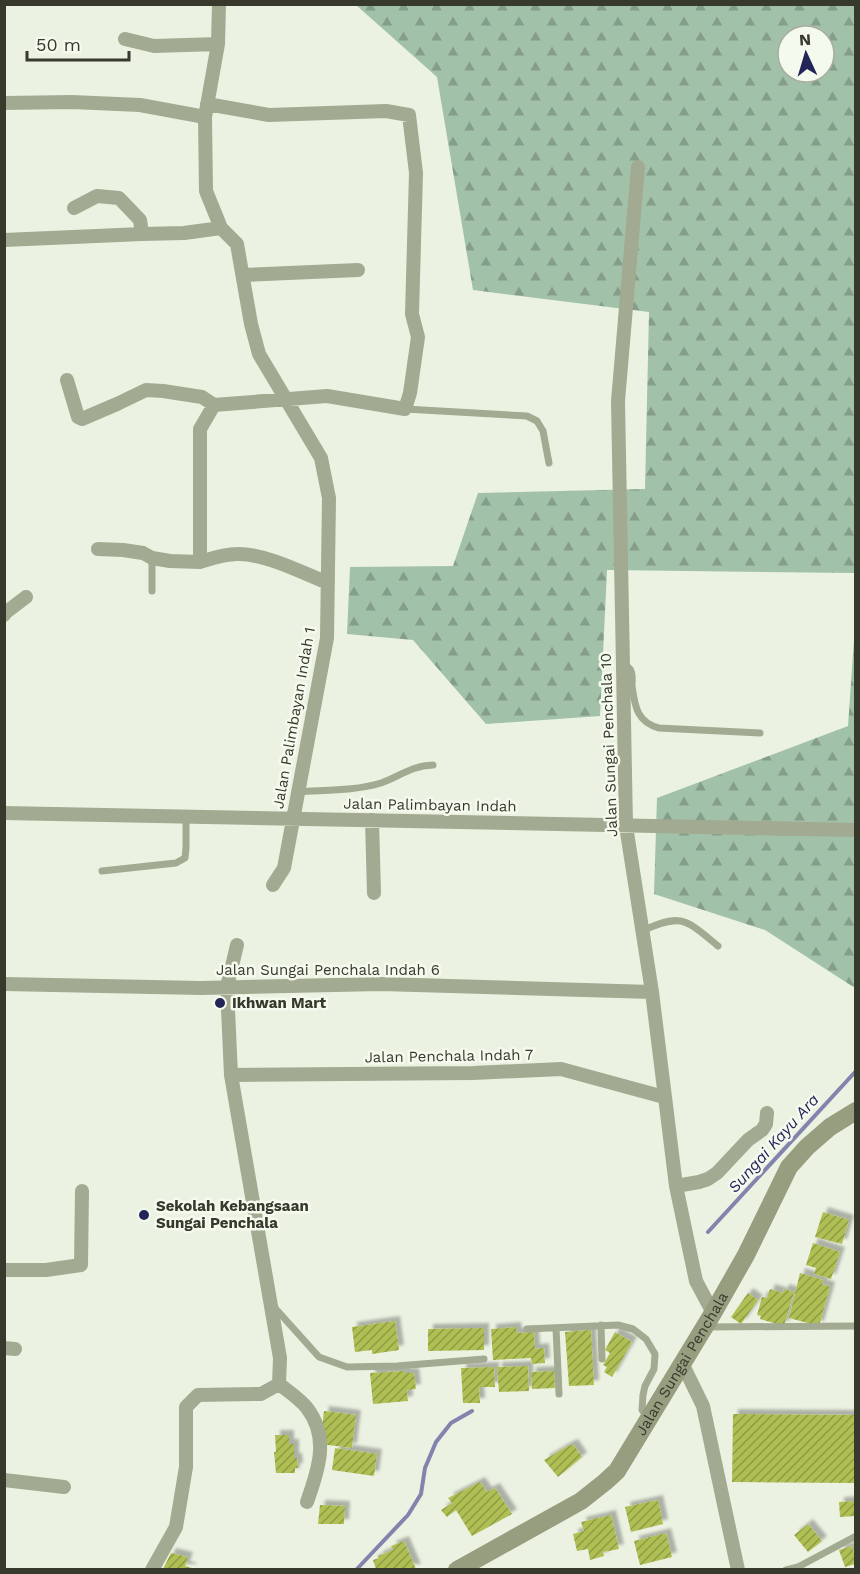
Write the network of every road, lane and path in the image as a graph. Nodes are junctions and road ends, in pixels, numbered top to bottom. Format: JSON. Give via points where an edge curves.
{"nodes":[{"id":1,"x":219,"y":4,"type":"edge"},
{"id":2,"x":124,"y":39,"type":"dead end"},
{"id":3,"x":218,"y":44,"type":"junction"},
{"id":4,"x":4,"y":103,"type":"edge"},
{"id":5,"x":206,"y":110,"type":"junction"},
{"id":6,"x":638,"y":167,"type":"dead end"},
{"id":7,"x":74,"y":208,"type":"dead end"},
{"id":8,"x":221,"y":228,"type":"junction"},
{"id":9,"x":142,"y":234,"type":"junction"},
{"id":10,"x":5,"y":238,"type":"edge"},
{"id":11,"x":358,"y":270,"type":"dead end"},
{"id":12,"x":243,"y":275,"type":"junction"},
{"id":13,"x":67,"y":380,"type":"dead end"},
{"id":14,"x":286,"y":398,"type":"junction"},
{"id":15,"x":214,"y":405,"type":"junction"},
{"id":16,"x":405,"y":409,"type":"junction"},
{"id":17,"x":549,"y":463,"type":"dead end"},
{"id":18,"x":98,"y":549,"type":"dead end"},
{"id":19,"x":148,"y":556,"type":"junction"},
{"id":20,"x":200,"y":562,"type":"junction"},
{"id":21,"x":328,"y":583,"type":"junction"},
{"id":22,"x":152,"y":591,"type":"dead end"},
{"id":23,"x":26,"y":597,"type":"dead end"},
{"id":24,"x":4,"y":615,"type":"edge"},
{"id":25,"x":623,"y":662,"type":"junction"},
{"id":26,"x":760,"y":734,"type":"dead end"},
{"id":27,"x":433,"y":765,"type":"dead end"},
{"id":28,"x":298,"y":792,"type":"junction"},
{"id":29,"x":4,"y":813,"type":"edge"},
{"id":30,"x":186,"y":817,"type":"junction"},
{"id":31,"x":292,"y":820,"type":"junction"},
{"id":32,"x":372,"y":820,"type":"junction"},
{"id":33,"x":626,"y":826,"type":"junction"},
{"id":34,"x":855,"y":830,"type":"edge"},
{"id":35,"x":102,"y":871,"type":"dead end"},
{"id":36,"x":273,"y":885,"type":"dead end"},
{"id":37,"x":374,"y":893,"type":"dead end"},
{"id":38,"x":642,"y":931,"type":"junction"},
{"id":39,"x":237,"y":945,"type":"dead end"},
{"id":40,"x":718,"y":946,"type":"dead end"},
{"id":41,"x":4,"y":984,"type":"edge"},
{"id":42,"x":227,"y":987,"type":"junction"},
{"id":43,"x":652,"y":992,"type":"junction"},
{"id":44,"x":231,"y":1075,"type":"junction"},
{"id":45,"x":664,"y":1097,"type":"junction"},
{"id":46,"x":855,"y":1111,"type":"edge"},
{"id":47,"x":767,"y":1113,"type":"dead end"},
{"id":48,"x":676,"y":1186,"type":"junction"},
{"id":49,"x":82,"y":1191,"type":"dead end"},
{"id":50,"x":4,"y":1270,"type":"edge"},
{"id":51,"x":271,"y":1304,"type":"junction"},
{"id":52,"x":708,"y":1320,"type":"junction"},
{"id":53,"x":601,"y":1325,"type":"junction"},
{"id":54,"x":855,"y":1326,"type":"edge"},
{"id":55,"x":556,"y":1328,"type":"junction"},
{"id":56,"x":527,"y":1329,"type":"dead end"},
{"id":57,"x":484,"y":1359,"type":"dead end"},
{"id":58,"x":602,"y":1359,"type":"dead end"},
{"id":59,"x":682,"y":1362,"type":"junction"},
{"id":60,"x":279,"y":1384,"type":"junction"},
{"id":61,"x":559,"y":1394,"type":"dead end"},
{"id":62,"x":649,"y":1419,"type":"junction"},
{"id":63,"x":4,"y":1480,"type":"edge"},
{"id":64,"x":64,"y":1487,"type":"dead end"},
{"id":65,"x":307,"y":1502,"type":"dead end"},
{"id":66,"x":855,"y":1536,"type":"edge"},
{"id":67,"x":740,"y":1568,"type":"edge"},
{"id":68,"x":152,"y":1569,"type":"edge"},
{"id":69,"x":457,"y":1569,"type":"edge"},
{"id":70,"x":786,"y":1569,"type":"edge"}],
"edges":[{"from":1,"to":3,"type":"street","name":"Jalan Palimbayan Indah 1"},
{"from":2,"to":3,"type":"street","via":[[154,46]]},
{"from":3,"to":5,"type":"street","name":"Jalan Palimbayan Indah 1"},
{"from":4,"to":5,"type":"street","via":[[72,102]]},
{"from":5,"to":8,"type":"street","name":"Jalan Palimbayan Indah 1","via":[[206,191]]},
{"from":5,"to":16,"type":"street","via":[[269,115],[386,111],[409,115],[416,173],[412,314],[418,337]]},
{"from":6,"to":25,"type":"street","name":"Jalan Sungai Penchala 10","via":[[618,401]]},
{"from":7,"to":9,"type":"street","via":[[97,196],[119,198],[140,220]]},
{"from":8,"to":9,"type":"street"},
{"from":8,"to":12,"type":"street","name":"Jalan Palimbayan Indah 1","via":[[237,244]]},
{"from":9,"to":10,"type":"street"},
{"from":11,"to":12,"type":"street"},
{"from":12,"to":14,"type":"street","name":"Jalan Palimbayan Indah 1","via":[[259,354]]},
{"from":13,"to":15,"type":"street","via":[[78,417],[82,419],[146,390],[202,397]]},
{"from":14,"to":15,"type":"street"},
{"from":14,"to":16,"type":"street","via":[[327,396]]},
{"from":14,"to":21,"type":"street","name":"Jalan Palimbayan Indah 1","via":[[321,458],[329,498]]},
{"from":15,"to":20,"type":"street","via":[[200,429]]},
{"from":16,"to":17,"type":"lane","via":[[527,416],[537,421],[543,431]]},
{"from":18,"to":19,"type":"street"},
{"from":19,"to":20,"type":"street"},
{"from":19,"to":22,"type":"lane"},
{"from":20,"to":21,"type":"street","via":[[240,554],[280,563]]},
{"from":21,"to":28,"type":"street","name":"Jalan Palimbayan Indah 1","via":[[327,638]]},
{"from":23,"to":24,"type":"street"},
{"from":25,"to":26,"type":"lane","via":[[631,672],[641,719],[649,726]]},
{"from":25,"to":33,"type":"street","name":"Jalan Sungai Penchala 10"},
{"from":27,"to":28,"type":"lane","via":[[420,765],[364,787]]},
{"from":28,"to":31,"type":"street","name":"Jalan Palimbayan Indah 1"},
{"from":29,"to":30,"type":"street","name":"Jalan Palimbayan Indah"},
{"from":30,"to":31,"type":"street","name":"Jalan Palimbayan Indah"},
{"from":30,"to":35,"type":"lane","via":[[185,858],[177,863]]},
{"from":31,"to":32,"type":"street","name":"Jalan Palimbayan Indah"},
{"from":31,"to":36,"type":"street","via":[[284,868]]},
{"from":32,"to":33,"type":"street","name":"Jalan Palimbayan Indah"},
{"from":32,"to":37,"type":"street"},
{"from":33,"to":34,"type":"street","name":"Jalan Palimbayan Indah"},
{"from":33,"to":38,"type":"street","name":"Jalan Sungai Penchala 10"},
{"from":38,"to":40,"type":"lane","via":[[661,922],[681,920]]},
{"from":38,"to":43,"type":"street","name":"Jalan Sungai Penchala 10"},
{"from":39,"to":42,"type":"street"},
{"from":41,"to":42,"type":"street","name":"Jalan Sungai Penchala Indah 6"},
{"from":42,"to":43,"type":"street","name":"Jalan Sungai Penchala Indah 6","via":[[381,984]]},
{"from":42,"to":44,"type":"street"},
{"from":43,"to":45,"type":"street","name":"Jalan Sungai Penchala 10"},
{"from":44,"to":45,"type":"street","name":"Jalan Penchala Indah 7","via":[[561,1070]]},
{"from":44,"to":51,"type":"street"},
{"from":45,"to":48,"type":"street","name":"Jalan Sungai Penchala 10"},
{"from":46,"to":52,"type":"street","name":"Jalan Sungai Penchala","via":[[830,1126],[789,1167],[746,1255]]},
{"from":47,"to":48,"type":"street","via":[[762,1130],[717,1173],[699,1182]]},
{"from":48,"to":52,"type":"street","name":"Jalan Sungai Penchala 10"},
{"from":49,"to":50,"type":"street","via":[[81,1265]]},
{"from":51,"to":57,"type":"lane","via":[[319,1357],[347,1367]]},
{"from":51,"to":60,"type":"street","via":[[280,1358]]},
{"from":52,"to":54,"type":"lane"},
{"from":52,"to":59,"type":"street","name":"Jalan Sungai Penchala"},
{"from":53,"to":55,"type":"lane"},
{"from":53,"to":58,"type":"lane"},
{"from":53,"to":62,"type":"lane","via":[[633,1329],[646,1339],[655,1354],[654,1369],[643,1395],[642,1410]]},
{"from":55,"to":56,"type":"lane"},
{"from":55,"to":61,"type":"lane"},
{"from":59,"to":62,"type":"street","name":"Jalan Sungai Penchala"},
{"from":59,"to":67,"type":"street","via":[[703,1407]]},
{"from":60,"to":65,"type":"street","via":[[306,1407],[316,1423],[319,1468]]},
{"from":60,"to":68,"type":"street","via":[[261,1394],[198,1395],[186,1407],[186,1467],[176,1527]]},
{"from":62,"to":69,"type":"street","name":"Jalan Sungai Penchala","via":[[606,1482],[580,1501]]},
{"from":63,"to":64,"type":"street"},
{"from":66,"to":70,"type":"lane","via":[[798,1567]]}]}
